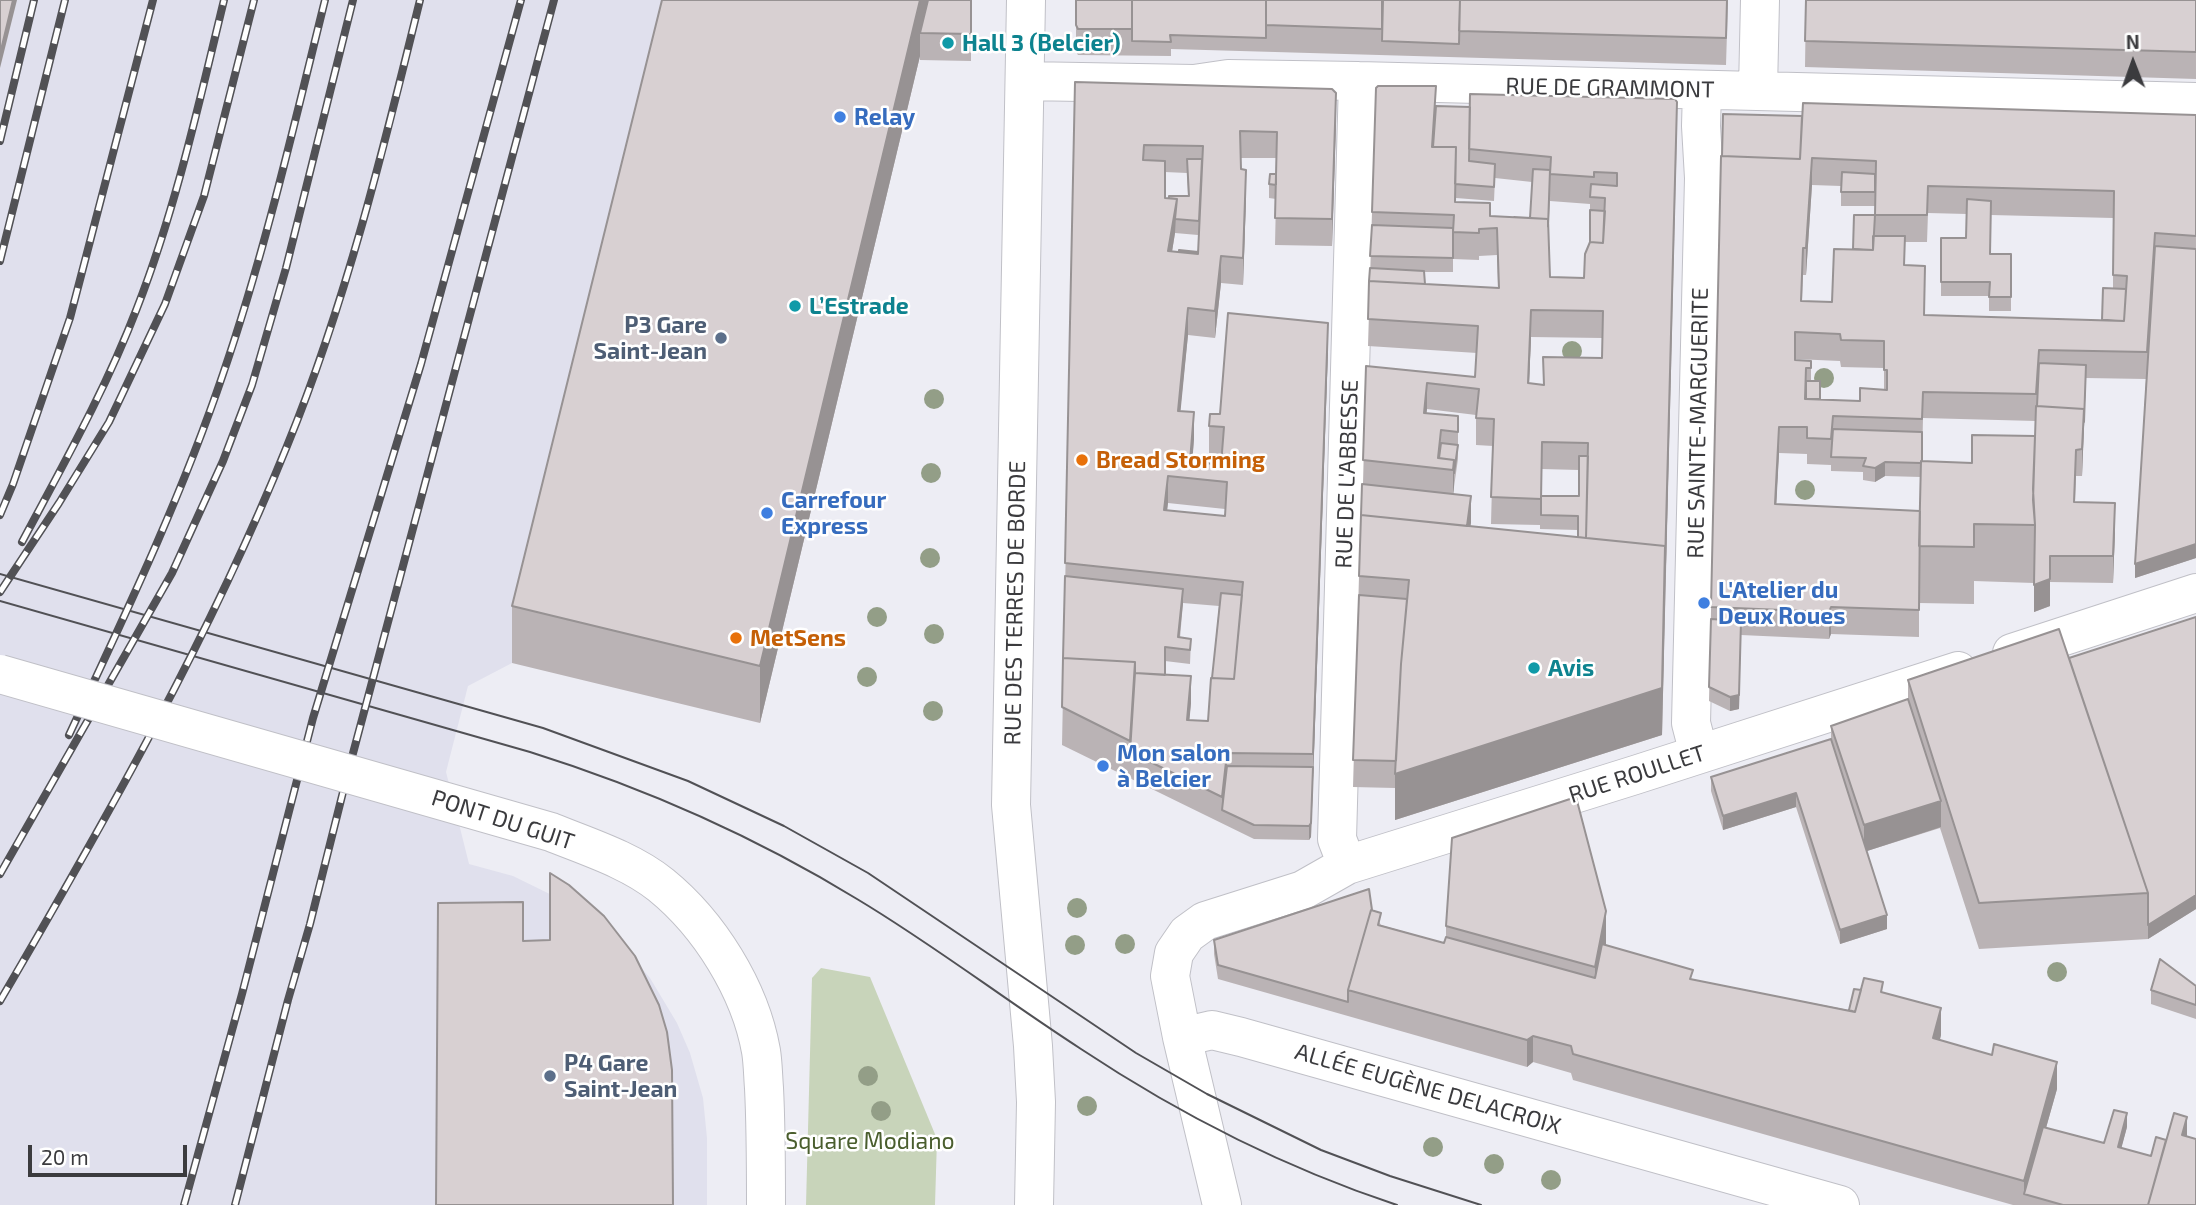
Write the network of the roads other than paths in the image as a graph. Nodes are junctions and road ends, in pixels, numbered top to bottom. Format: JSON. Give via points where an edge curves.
{"nodes":[{"id":1,"x":1026,"y":0,"type":"edge"},
{"id":2,"x":1760,"y":0,"type":"edge"},
{"id":3,"x":1025,"y":81,"type":"junction"},
{"id":4,"x":1358,"y":81,"type":"junction"},
{"id":5,"x":1702,"y":90,"type":"junction"},
{"id":6,"x":1758,"y":90,"type":"junction"},
{"id":7,"x":2196,"y":102,"type":"edge"},
{"id":8,"x":2196,"y":593,"type":"edge"},
{"id":9,"x":0,"y":674,"type":"edge"},
{"id":10,"x":1699,"y":754,"type":"junction"},
{"id":11,"x":1348,"y":865,"type":"junction"},
{"id":12,"x":1182,"y":1037,"type":"junction"},
{"id":13,"x":765,"y":1205,"type":"edge"},
{"id":14,"x":1034,"y":1205,"type":"edge"},
{"id":15,"x":1222,"y":1205,"type":"edge"},
{"id":16,"x":1840,"y":1205,"type":"edge"}],
"edges":[{"from":1,"to":3,"type":"street","name":"RUE DES TERRES DE BORDE"},
{"from":2,"to":6,"type":"street"},
{"from":3,"to":4,"type":"street","name":"RUE DE GRAMMONT"},
{"from":3,"to":14,"type":"street","name":"RUE DES TERRES DE BORDE","via":[[1011,805],[1034,1057]]},
{"from":4,"to":5,"type":"street","name":"RUE DE GRAMMONT"},
{"from":4,"to":11,"type":"street","name":"RUE DE L'ABBESSE","via":[[1337,839]]},
{"from":5,"to":6,"type":"street","name":"RUE DE GRAMMONT"},
{"from":5,"to":10,"type":"street","name":"RUE SAINTE-MARGUERITE","via":[[1704,178],[1691,723]]},
{"from":6,"to":7,"type":"street","name":"RUE DE GRAMMONT"},
{"from":8,"to":10,"type":"street","name":"RUE ROULLET"},
{"from":9,"to":13,"type":"street","name":"PONT DU GUIT","bridge":true,"via":[[551,832],[623,862],[660,884],[696,918],[746,1001],[761,1050]]},
{"from":10,"to":11,"type":"street","name":"RUE ROULLET"},
{"from":11,"to":12,"type":"street","name":"RUE ROULLET","via":[[1303,890],[1205,921],[1187,934],[1174,953],[1170,975]]},
{"from":12,"to":15,"type":"street"},
{"from":12,"to":16,"type":"street","name":"ALLÉE EUGÈNE DELACROIX","via":[[1212,1030],[1241,1037]]}]}
